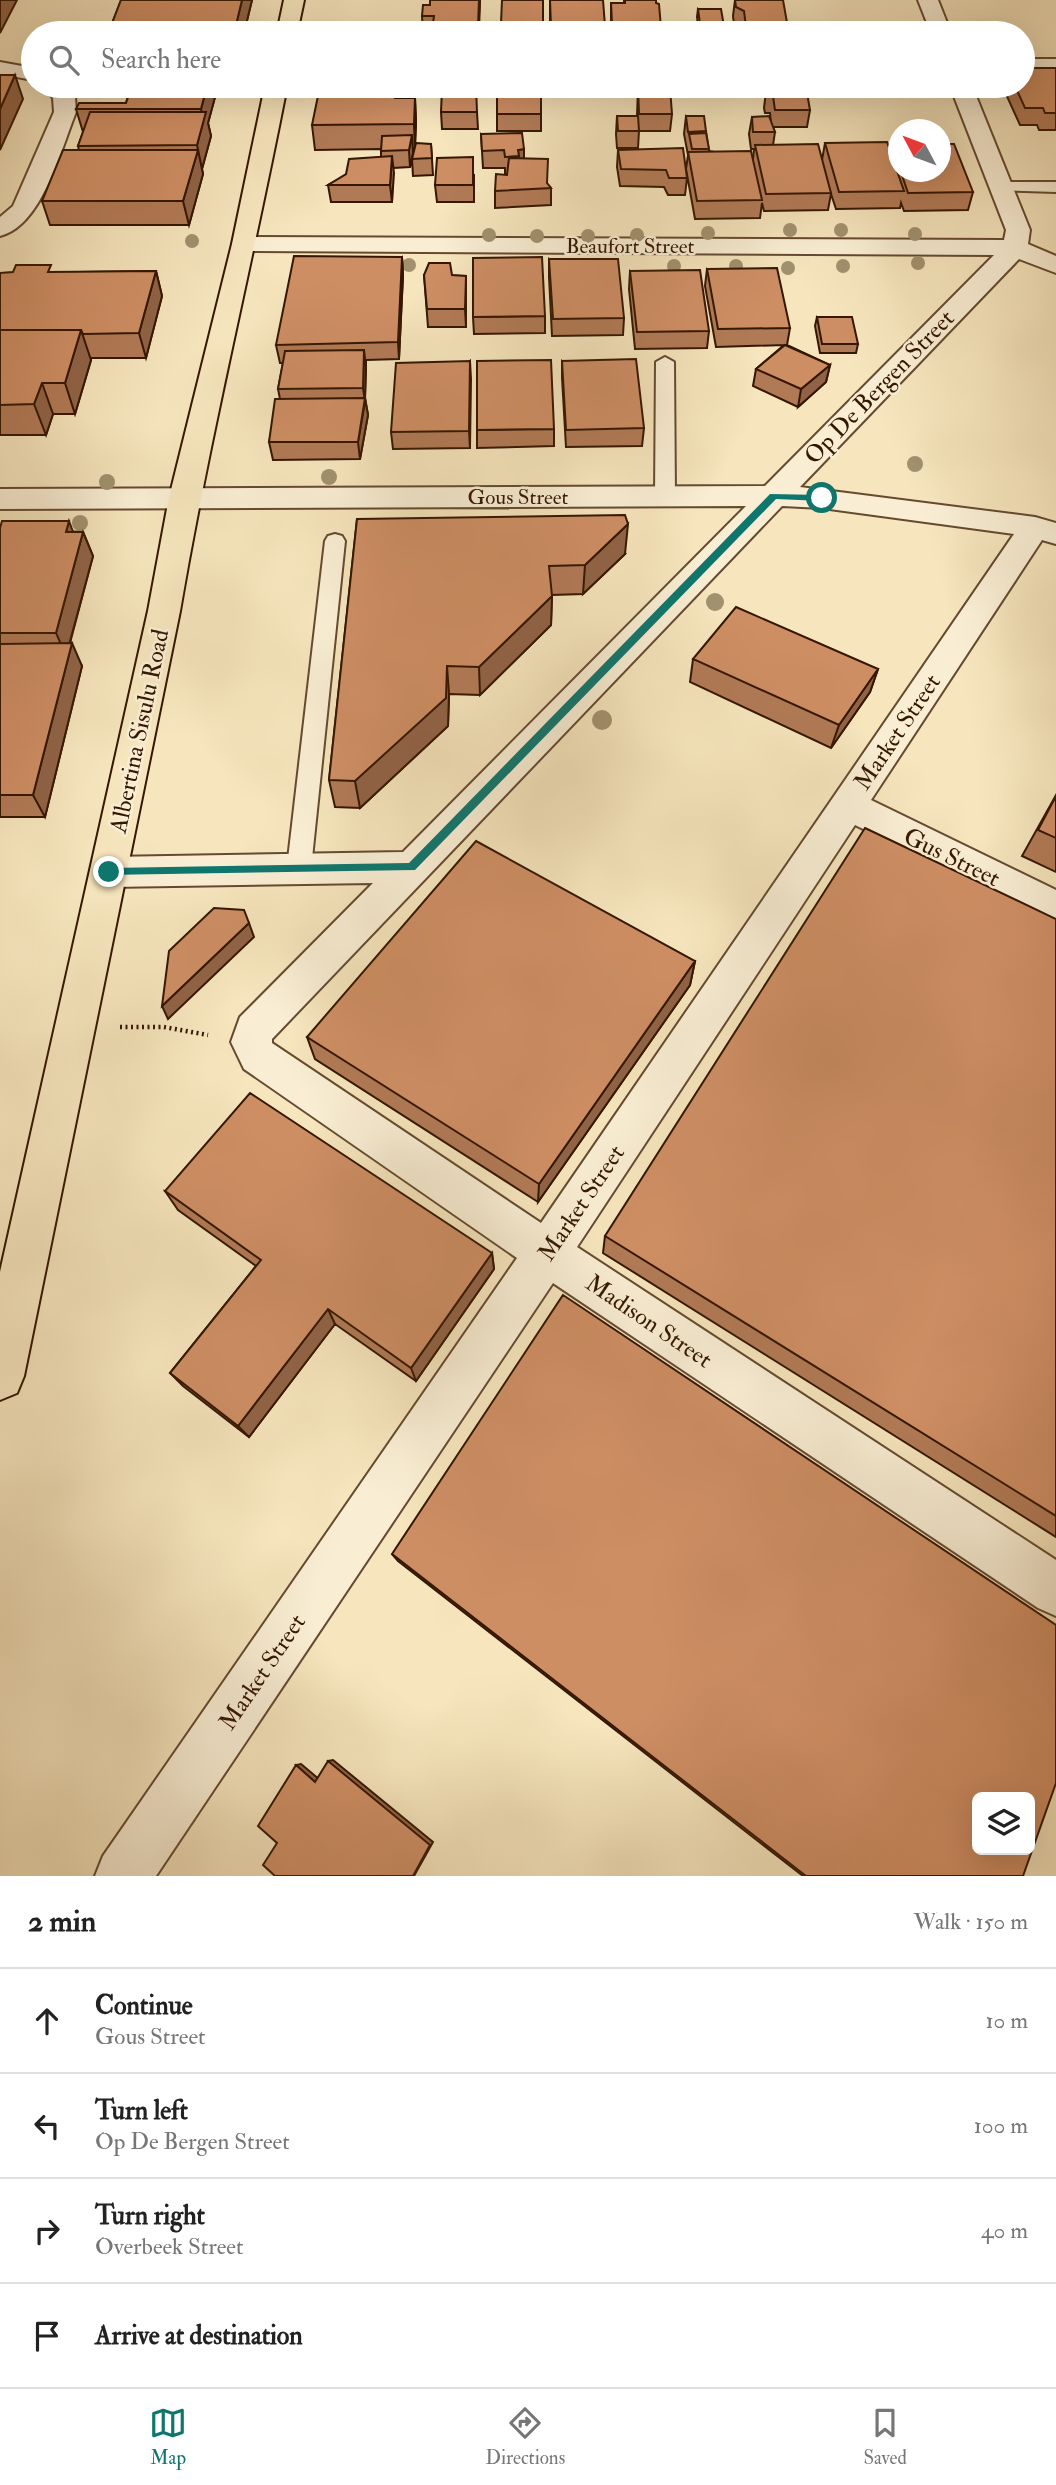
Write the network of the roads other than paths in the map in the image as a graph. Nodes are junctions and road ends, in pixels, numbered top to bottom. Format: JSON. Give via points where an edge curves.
{"nodes":[{"id":1,"x":294,"y":0,"type":"edge"},
{"id":2,"x":928,"y":0,"type":"edge"},
{"id":3,"x":290,"y":21,"type":"edge"},
{"id":4,"x":936,"y":21,"type":"edge"},
{"id":5,"x":1035,"y":65,"type":"edge"},
{"id":6,"x":1056,"y":65,"type":"edge"},
{"id":7,"x":0,"y":68,"type":"edge"},
{"id":8,"x":21,"y":72,"type":"edge"},
{"id":9,"x":64,"y":98,"type":"edge"},
{"id":10,"x":274,"y":98,"type":"edge"},
{"id":11,"x":966,"y":98,"type":"edge"},
{"id":12,"x":1001,"y":187,"type":"junction"},
{"id":13,"x":1056,"y":187,"type":"edge"},
{"id":14,"x":0,"y":229,"type":"edge"},
{"id":15,"x":244,"y":244,"type":"junction"},
{"id":16,"x":1016,"y":248,"type":"junction"},
{"id":17,"x":1056,"y":265,"type":"edge"},
{"id":18,"x":665,"y":362,"type":"dead end"},
{"id":19,"x":774,"y":496,"type":"junction"},
{"id":20,"x":665,"y":497,"type":"junction"},
{"id":21,"x":184,"y":498,"type":"junction"},
{"id":22,"x":0,"y":499,"type":"edge"},
{"id":23,"x":1045,"y":530,"type":"edge"},
{"id":24,"x":335,"y":541,"type":"dead end"},
{"id":25,"x":848,"y":805,"type":"junction"},
{"id":26,"x":412,"y":867,"type":"junction"},
{"id":27,"x":299,"y":868,"type":"junction"},
{"id":28,"x":109,"y":872,"type":"junction"},
{"id":29,"x":1056,"y":908,"type":"edge"},
{"id":30,"x":251,"y":1042,"type":"joint"},
{"id":31,"x":547,"y":1253,"type":"junction"},
{"id":32,"x":0,"y":1376,"type":"edge"},
{"id":33,"x":1056,"y":1590,"type":"edge"},
{"id":34,"x":123,"y":1876,"type":"edge"}],
"edges":[{"from":1,"to":3,"type":"main road"},
{"from":2,"to":4,"type":"street"},
{"from":5,"to":6,"type":"street"},
{"from":7,"to":8,"type":"street"},
{"from":9,"to":14,"type":"street","via":[[65,112],[24,209]]},
{"from":10,"to":15,"type":"main road","name":"Albertina Sisulu Road"},
{"from":11,"to":12,"type":"street"},
{"from":12,"to":13,"type":"lane"},
{"from":12,"to":16,"type":"street","via":[[1018,230]]},
{"from":15,"to":16,"type":"street","name":"Beaufort Street"},
{"from":15,"to":21,"type":"main road","name":"Albertina Sisulu Road"},
{"from":16,"to":17,"type":"street"},
{"from":16,"to":19,"type":"street","name":"Op De Bergen Street"},
{"from":18,"to":20,"type":"lane"},
{"from":19,"to":20,"type":"street","name":"Gous Street"},
{"from":19,"to":23,"type":"street","name":"Gous Street","via":[[822,498]]},
{"from":19,"to":26,"type":"street","name":"Op De Bergen Street"},
{"from":20,"to":21,"type":"street","name":"Gous Street"},
{"from":21,"to":22,"type":"street","name":"Gous Street"},
{"from":21,"to":28,"type":"main road","name":"Albertina Sisulu Road"},
{"from":23,"to":25,"type":"street","name":"Market Street"},
{"from":24,"to":27,"type":"lane"},
{"from":25,"to":29,"type":"street","name":"Gus Street"},
{"from":25,"to":31,"type":"street","name":"Market Street"},
{"from":26,"to":27,"type":"street"},
{"from":26,"to":30,"type":"street","name":"Op De Bergen Street","via":[[254,1030]]},
{"from":27,"to":28,"type":"street"},
{"from":28,"to":32,"type":"main road","name":"Albertina Sisulu Road"},
{"from":30,"to":31,"type":"street","name":"Madison Street","via":[[258,1056]]},
{"from":31,"to":33,"type":"street","name":"Madison Street"},
{"from":31,"to":34,"type":"street","name":"Market Street"}]}
